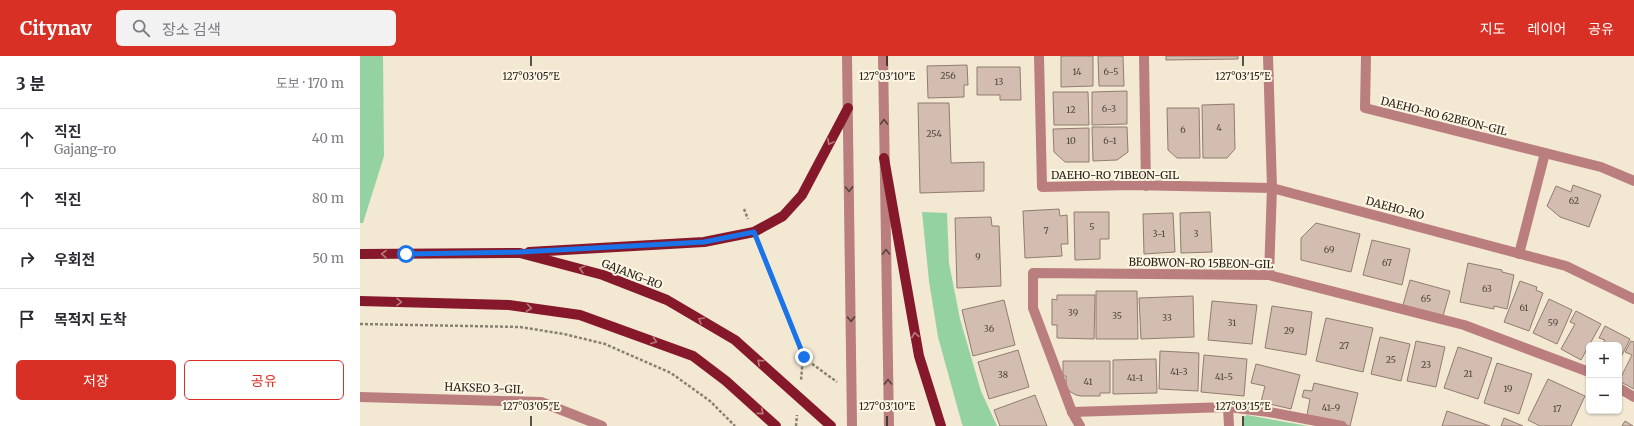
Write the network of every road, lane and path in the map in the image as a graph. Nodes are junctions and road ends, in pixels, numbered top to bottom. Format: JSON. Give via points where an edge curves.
{"nodes":[{"id":1,"x":847,"y":56,"type":"edge"},
{"id":2,"x":883,"y":56,"type":"edge"},
{"id":3,"x":1039,"y":56,"type":"edge"},
{"id":4,"x":1144,"y":56,"type":"edge"},
{"id":5,"x":1268,"y":56,"type":"edge"},
{"id":6,"x":1366,"y":56,"type":"edge"},
{"id":7,"x":848,"y":108,"type":"junction"},
{"id":8,"x":1545,"y":153,"type":"junction"},
{"id":9,"x":884,"y":158,"type":"junction"},
{"id":10,"x":1634,"y":181,"type":"edge"},
{"id":11,"x":1146,"y":186,"type":"junction"},
{"id":12,"x":1272,"y":188,"type":"junction"},
{"id":13,"x":744,"y":209,"type":"dead end"},
{"id":14,"x":754,"y":232,"type":"junction"},
{"id":15,"x":520,"y":252,"type":"junction"},
{"id":16,"x":360,"y":254,"type":"edge"},
{"id":17,"x":1519,"y":254,"type":"junction"},
{"id":18,"x":1269,"y":275,"type":"junction"},
{"id":19,"x":1634,"y":299,"type":"edge"},
{"id":20,"x":360,"y":301,"type":"edge"},
{"id":21,"x":360,"y":324,"type":"edge"},
{"id":22,"x":804,"y":357,"type":"dead end"},
{"id":23,"x":1586,"y":371,"type":"edge"},
{"id":24,"x":1622,"y":390,"type":"edge"},
{"id":25,"x":360,"y":397,"type":"edge"},
{"id":26,"x":1634,"y":397,"type":"edge"},
{"id":27,"x":1228,"y":408,"type":"junction"},
{"id":28,"x":1072,"y":412,"type":"junction"},
{"id":29,"x":889,"y":423,"type":"edge"},
{"id":30,"x":602,"y":426,"type":"edge"},
{"id":31,"x":735,"y":426,"type":"edge"},
{"id":32,"x":776,"y":426,"type":"edge"},
{"id":33,"x":831,"y":426,"type":"edge"},
{"id":34,"x":852,"y":426,"type":"edge"},
{"id":35,"x":941,"y":426,"type":"edge"},
{"id":36,"x":1080,"y":426,"type":"edge"},
{"id":37,"x":1229,"y":426,"type":"edge"},
{"id":38,"x":1342,"y":426,"type":"edge"}],
"edges":[{"from":1,"to":7,"type":"street"},
{"from":9,"to":2,"type":"street","one_way":true},
{"from":3,"to":11,"type":"street","name":"DAEHO-RO 71BEON-GIL","via":[[1042,187]]},
{"from":4,"to":11,"type":"street"},
{"from":5,"to":12,"type":"street"},
{"from":6,"to":8,"type":"street","name":"DAEHO-RO 62BEON-GIL","via":[[1365,108]]},
{"from":7,"to":14,"type":"main road","one_way":true,"via":[[802,195],[783,216]]},
{"from":7,"to":34,"type":"street","one_way":true},
{"from":8,"to":10,"type":"street","name":"DAEHO-RO 62BEON-GIL","via":[[1601,167]]},
{"from":8,"to":17,"type":"street"},
{"from":29,"to":9,"type":"street","one_way":true},
{"from":35,"to":9,"type":"main road","one_way":true,"via":[[918,356]]},
{"from":11,"to":12,"type":"street","name":"DAEHO-RO 71BEON-GIL"},
{"from":12,"to":17,"type":"street","name":"DAEHO-RO"},
{"from":12,"to":18,"type":"street"},
{"from":13,"to":14,"type":"path"},
{"from":14,"to":15,"type":"main road","via":[[704,242]]},
{"from":14,"to":22,"type":"path"},
{"from":15,"to":16,"type":"main road","name":"GAJANG-RO","one_way":true},
{"from":33,"to":15,"type":"main road","name":"GAJANG-RO","one_way":true,"via":[[735,340],[667,300],[603,275]]},
{"from":17,"to":19,"type":"street","name":"DAEHO-RO","via":[[1566,266]]},
{"from":18,"to":23,"type":"street","name":"BEOBWON-RO 15BEON-GIL","via":[[1464,325]]},
{"from":18,"to":28,"type":"street","name":"BEOBWON-RO 15BEON-GIL","via":[[1033,273],[1033,308]]},
{"from":20,"to":32,"type":"main road","one_way":true,"via":[[509,305],[580,315],[693,356],[726,381]]},
{"from":21,"to":31,"type":"path","via":[[520,327],[605,344],[671,373],[710,401]]},
{"from":24,"to":26,"type":"street"},
{"from":25,"to":30,"type":"street","name":"HAKSEO 3-GIL","via":[[541,402]]},
{"from":27,"to":28,"type":"street"},
{"from":27,"to":37,"type":"street"},
{"from":27,"to":38,"type":"street","via":[[1269,412]]},
{"from":28,"to":36,"type":"street","name":"BEOBWON-RO 15BEON-GIL"}]}
